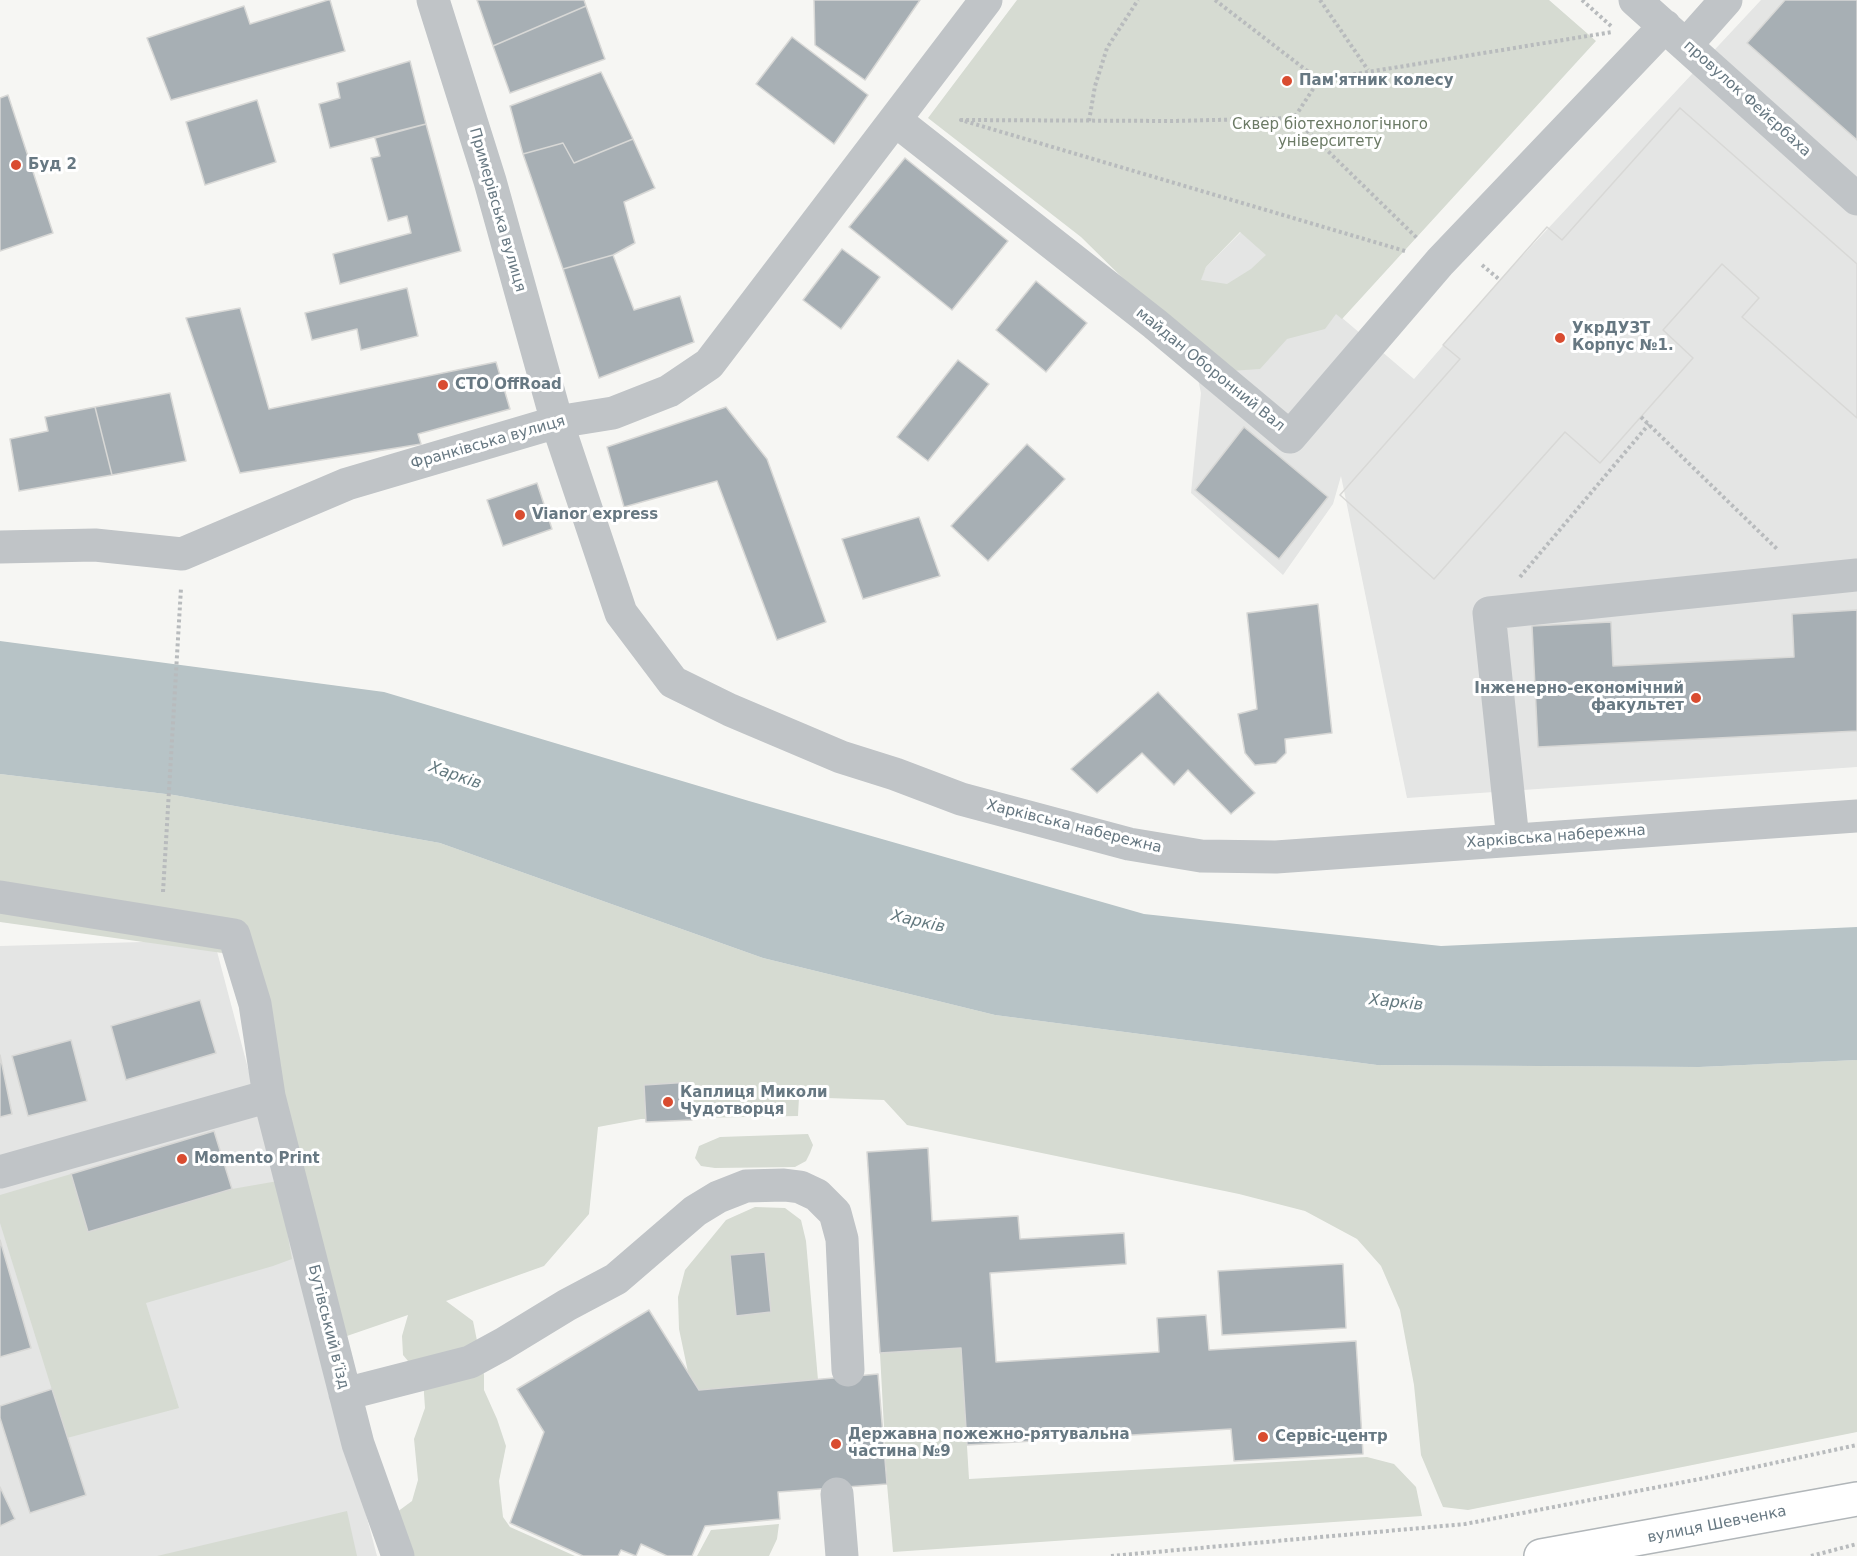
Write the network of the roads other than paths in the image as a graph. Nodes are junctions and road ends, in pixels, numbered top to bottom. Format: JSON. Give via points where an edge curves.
{"nodes":[{"id":1,"x":433,"y":0,"type":"edge"},
{"id":2,"x":986,"y":0,"type":"edge"},
{"id":3,"x":1635,"y":0,"type":"edge"},
{"id":4,"x":1726,"y":0,"type":"edge"},
{"id":5,"x":1676,"y":35,"type":"junction"},
{"id":6,"x":895,"y":120,"type":"junction"},
{"id":7,"x":1857,"y":200,"type":"edge"},
{"id":8,"x":557,"y":422,"type":"junction"},
{"id":9,"x":0,"y":548,"type":"edge"},
{"id":10,"x":1857,"y":574,"type":"edge"},
{"id":11,"x":1857,"y":816,"type":"edge"},
{"id":12,"x":1513,"y":840,"type":"junction"},
{"id":13,"x":0,"y":897,"type":"edge"},
{"id":14,"x":269,"y":1096,"type":"junction"},
{"id":15,"x":0,"y":1172,"type":"edge"},
{"id":16,"x":848,"y":1370,"type":"dead end"},
{"id":17,"x":345,"y":1394,"type":"junction"},
{"id":18,"x":837,"y":1494,"type":"dead end"},
{"id":19,"x":1857,"y":1498,"type":"edge"},
{"id":20,"x":398,"y":1556,"type":"edge"},
{"id":21,"x":842,"y":1556,"type":"edge"},
{"id":22,"x":1541,"y":1556,"type":"edge"}],
"edges":[{"from":1,"to":8,"type":"street","name":"Примерівська вулиця","via":[[490,181]]},
{"from":2,"to":6,"type":"street"},
{"from":3,"to":5,"type":"street","name":"провулок Фейєрбаха"},
{"from":4,"to":5,"type":"street","name":"майдан Оборонний Вал"},
{"from":5,"to":6,"type":"street","name":"майдан Оборонний Вал","via":[[1440,262],[1290,436]]},
{"from":5,"to":7,"type":"street","name":"провулок Фейєрбаха"},
{"from":6,"to":8,"type":"street","name":"Франківська вулиця","via":[[709,364],[669,392],[613,413]]},
{"from":8,"to":9,"type":"street","name":"Франківська вулиця","via":[[347,484],[182,554],[95,545]]},
{"from":8,"to":12,"type":"street","name":"Харківська набережна","via":[[621,614],[673,682],[730,710],[841,757],[961,799],[1129,844],[1201,856],[1276,857]]},
{"from":10,"to":12,"type":"street","via":[[1489,613]]},
{"from":11,"to":12,"type":"street","name":"Харківська набережна"},
{"from":13,"to":14,"type":"street","name":"Бутівський в’їзд","via":[[234,935],[255,1004]]},
{"from":14,"to":15,"type":"street"},
{"from":14,"to":17,"type":"street","name":"Бутівський в’їзд"},
{"from":16,"to":17,"type":"street","via":[[842,1239],[835,1213],[817,1195],[800,1187],[746,1186],[695,1211],[616,1279],[470,1362]]},
{"from":17,"to":20,"type":"street","name":"Бутівський в’їзд"},
{"from":18,"to":21,"type":"street"},
{"from":19,"to":22,"type":"main road","name":"вулиця Шевченка"}]}
